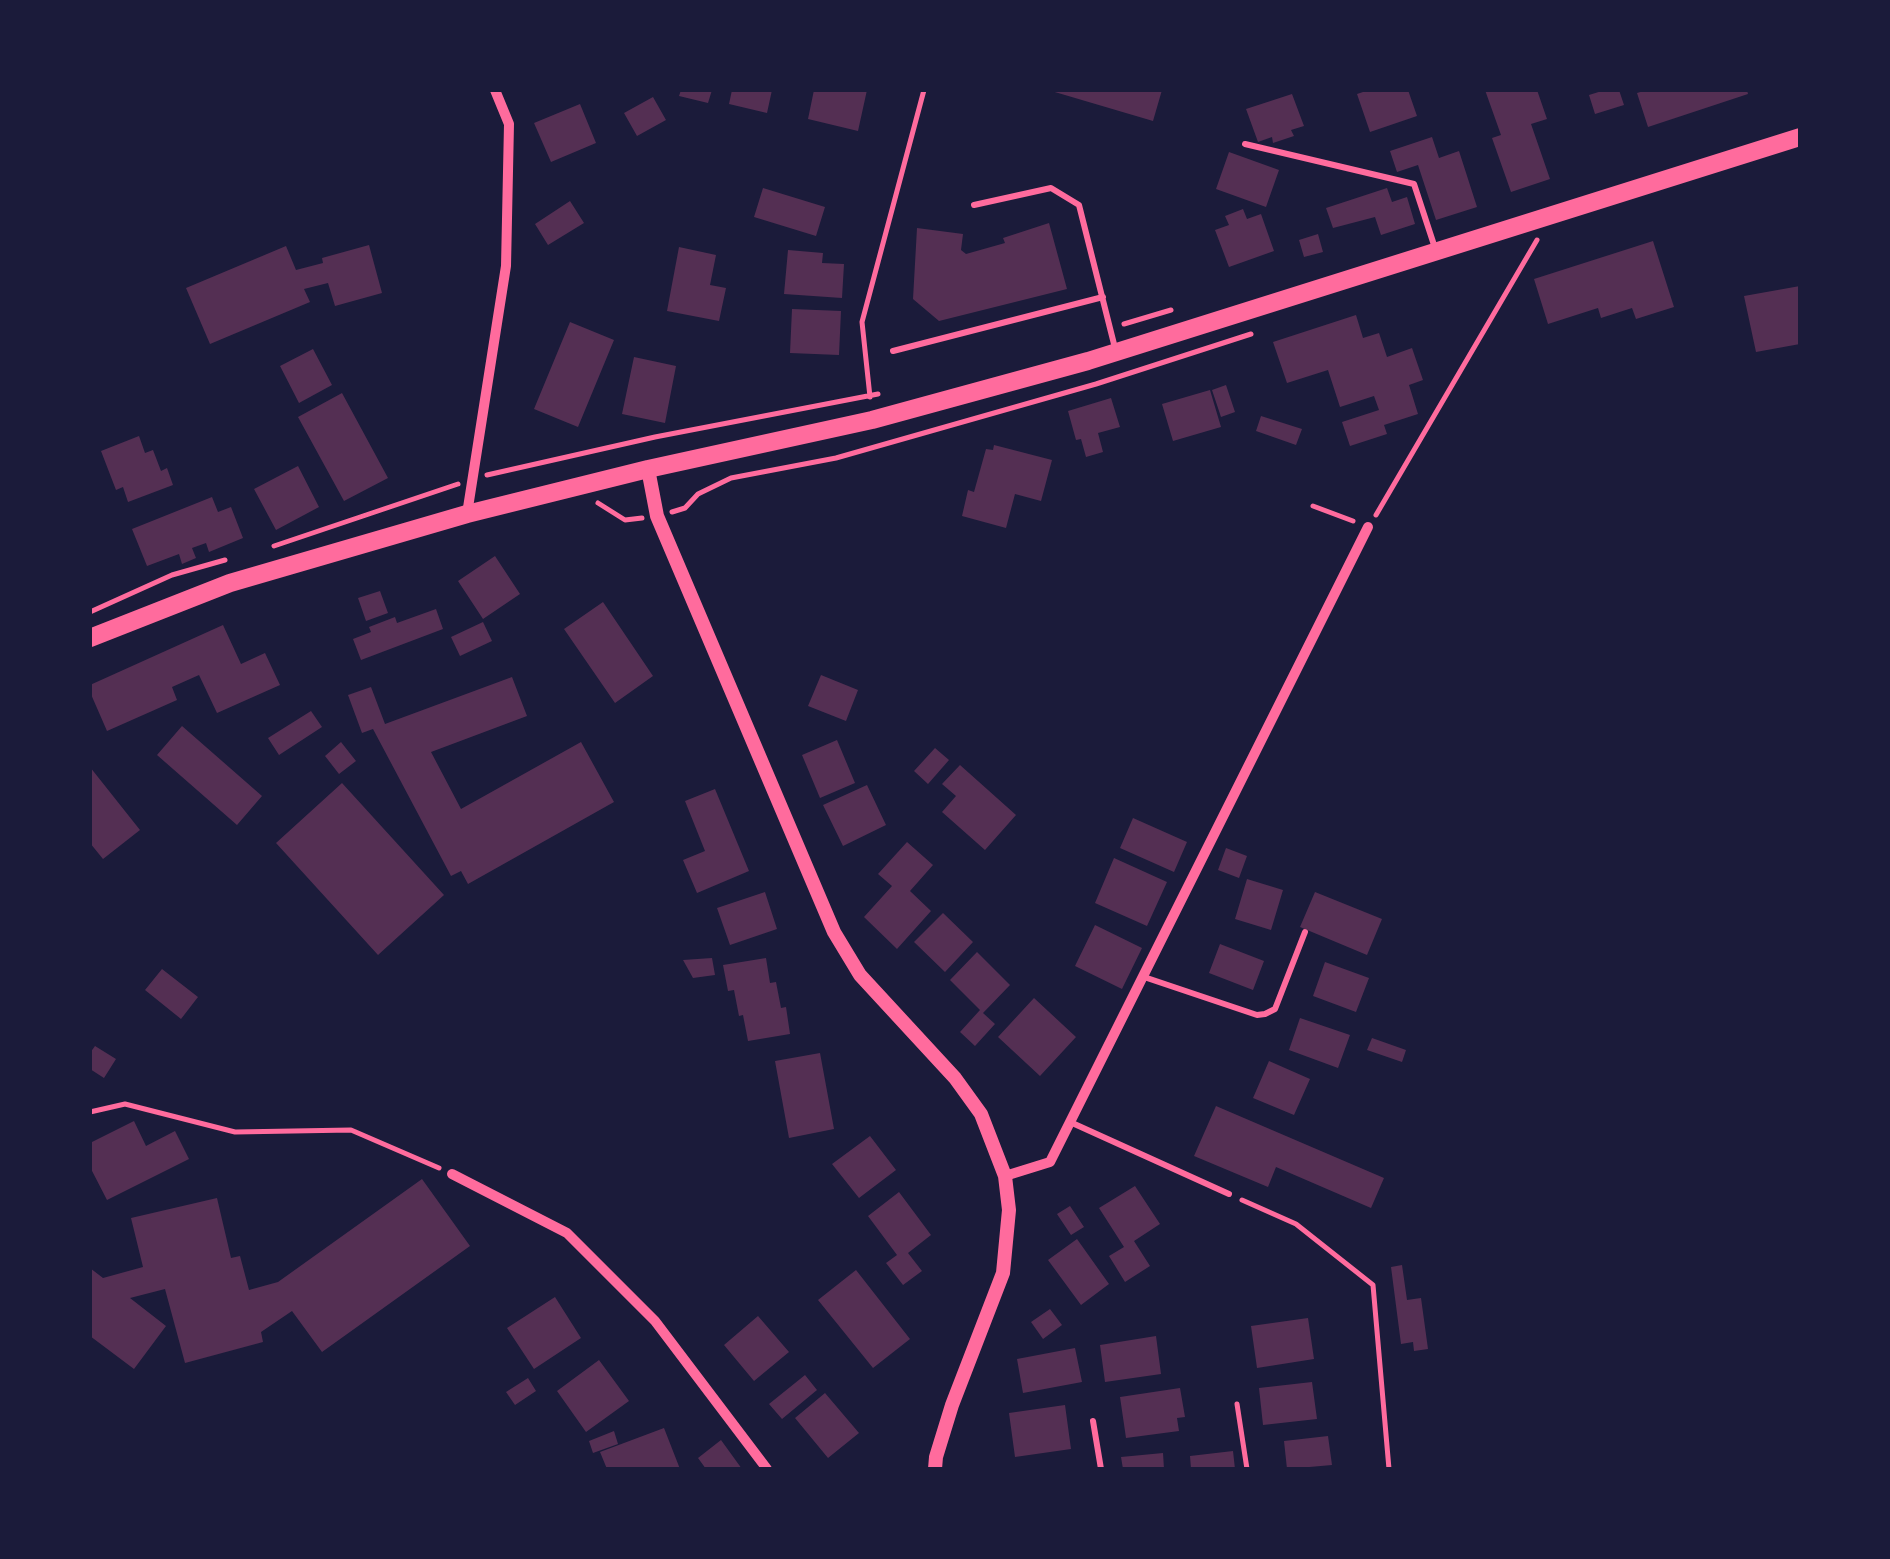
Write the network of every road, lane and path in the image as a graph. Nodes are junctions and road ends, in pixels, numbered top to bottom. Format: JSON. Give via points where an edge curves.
{"nodes":[{"id":1,"x":495,"y":90,"type":"edge"},
{"id":2,"x":924,"y":90,"type":"edge"},
{"id":3,"x":1800,"y":138,"type":"edge"},
{"id":4,"x":1245,"y":144,"type":"dead end"},
{"id":5,"x":974,"y":204,"type":"dead end"},
{"id":6,"x":1548,"y":218,"type":"junction"},
{"id":7,"x":1437,"y":254,"type":"junction"},
{"id":8,"x":1103,"y":296,"type":"junction"},
{"id":9,"x":1170,"y":310,"type":"dead end"},
{"id":10,"x":1110,"y":329,"type":"junction"},
{"id":11,"x":893,"y":352,"type":"dead end"},
{"id":12,"x":1116,"y":352,"type":"junction"},
{"id":13,"x":887,"y":392,"type":"dead end"},
{"id":14,"x":870,"y":396,"type":"junction"},
{"id":15,"x":872,"y":420,"type":"junction"},
{"id":16,"x":648,"y":469,"type":"junction"},
{"id":17,"x":473,"y":478,"type":"junction"},
{"id":18,"x":596,"y":502,"type":"dead end"},
{"id":19,"x":1313,"y":506,"type":"dead end"},
{"id":20,"x":467,"y":514,"type":"junction"},
{"id":21,"x":657,"y":516,"type":"junction"},
{"id":22,"x":1368,"y":527,"type":"junction"},
{"id":23,"x":257,"y":552,"type":"dead end"},
{"id":24,"x":240,"y":556,"type":"dead end"},
{"id":25,"x":90,"y":612,"type":"edge"},
{"id":26,"x":90,"y":638,"type":"edge"},
{"id":27,"x":1305,"y":932,"type":"dead end"},
{"id":28,"x":1142,"y":976,"type":"junction"},
{"id":29,"x":90,"y":1112,"type":"edge"},
{"id":30,"x":1070,"y":1122,"type":"junction"},
{"id":31,"x":452,"y":1174,"type":"joint"},
{"id":32,"x":1005,"y":1176,"type":"junction"},
{"id":33,"x":1228,"y":1194,"type":"joint"},
{"id":34,"x":1237,"y":1404,"type":"dead end"},
{"id":35,"x":1094,"y":1422,"type":"dead end"},
{"id":36,"x":767,"y":1469,"type":"edge"},
{"id":37,"x":935,"y":1469,"type":"edge"},
{"id":38,"x":1101,"y":1469,"type":"edge"},
{"id":39,"x":1246,"y":1469,"type":"edge"},
{"id":40,"x":1389,"y":1469,"type":"edge"}],
"edges":[{"from":1,"to":17,"type":"street","via":[[509,124],[506,266]]},
{"from":2,"to":14,"type":"path","via":[[862,322]]},
{"from":3,"to":6,"type":"main road"},
{"from":4,"to":7,"type":"lane","via":[[1414,184]]},
{"from":5,"to":8,"type":"lane","via":[[1051,188],[1080,205]]},
{"from":6,"to":7,"type":"main road"},
{"from":6,"to":22,"type":"path"},
{"from":7,"to":12,"type":"main road"},
{"from":8,"to":10,"type":"lane"},
{"from":8,"to":11,"type":"lane"},
{"from":9,"to":10,"type":"path"},
{"from":10,"to":12,"type":"lane"},
{"from":12,"to":15,"type":"main road"},
{"from":13,"to":14,"type":"path"},
{"from":14,"to":15,"type":"path"},
{"from":14,"to":17,"type":"path"},
{"from":15,"to":16,"type":"main road"},
{"from":16,"to":20,"type":"main road"},
{"from":16,"to":21,"type":"street"},
{"from":17,"to":20,"type":"street"},
{"from":17,"to":23,"type":"path"},
{"from":18,"to":21,"type":"path","via":[[625,520]]},
{"from":19,"to":22,"type":"path"},
{"from":20,"to":26,"type":"main road","via":[[230,582]]},
{"from":21,"to":32,"type":"street","via":[[834,932],[860,975],[981,1114]]},
{"from":22,"to":28,"type":"street"},
{"from":24,"to":25,"type":"path","via":[[172,575]]},
{"from":27,"to":28,"type":"lane","via":[[1275,1009],[1265,1014]]},
{"from":28,"to":30,"type":"street"},
{"from":29,"to":31,"type":"path","via":[[125,1104],[235,1132],[350,1130]]},
{"from":30,"to":32,"type":"street","via":[[1050,1162]]},
{"from":30,"to":33,"type":"lane"},
{"from":31,"to":36,"type":"street","via":[[567,1232],[655,1320]]},
{"from":32,"to":37,"type":"street","via":[[1003,1273]]},
{"from":33,"to":40,"type":"path","via":[[1296,1224],[1372,1285]]},
{"from":34,"to":39,"type":"path"},
{"from":35,"to":38,"type":"lane"}]}
